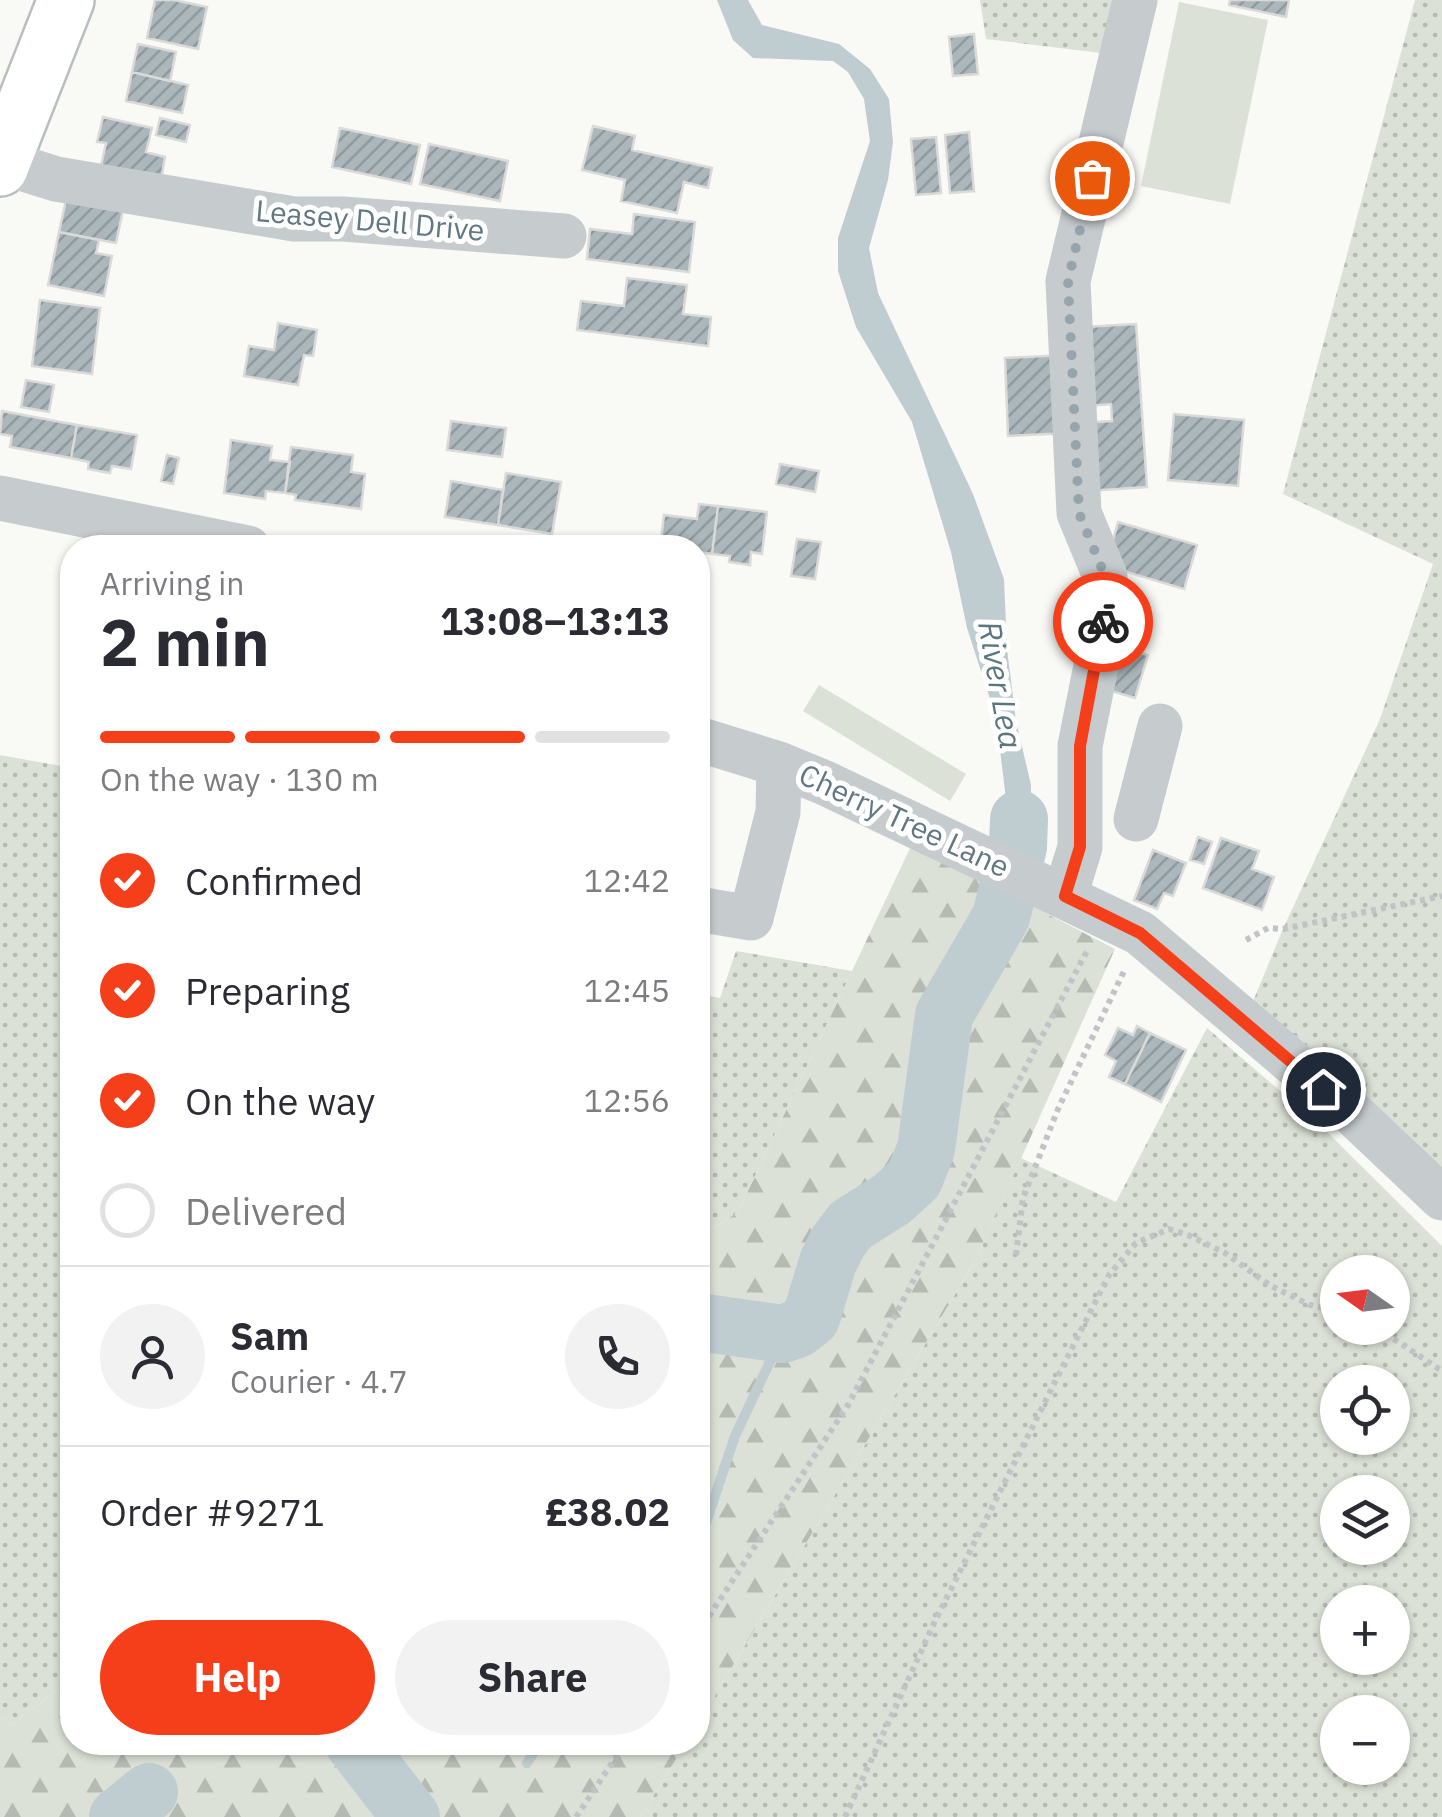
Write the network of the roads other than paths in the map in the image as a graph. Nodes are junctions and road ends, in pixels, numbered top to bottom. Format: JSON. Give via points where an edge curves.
{"nodes":[{"id":1,"x":66,"y":0,"type":"edge"},
{"id":2,"x":1135,"y":0,"type":"edge"},
{"id":3,"x":1,"y":165,"type":"edge"},
{"id":4,"x":564,"y":236,"type":"dead end"},
{"id":5,"x":0,"y":498,"type":"edge"},
{"id":6,"x":184,"y":535,"type":"edge"},
{"id":7,"x":710,"y":743,"type":"edge"},
{"id":8,"x":1080,"y":746,"type":"junction"},
{"id":9,"x":780,"y":764,"type":"junction"},
{"id":10,"x":1136,"y":818,"type":"dead end"},
{"id":11,"x":1065,"y":896,"type":"junction"},
{"id":12,"x":710,"y":911,"type":"edge"},
{"id":13,"x":1442,"y":1198,"type":"edge"}],
"edges":[{"from":1,"to":3,"type":"main road"},
{"from":2,"to":8,"type":"street","via":[[1068,281],[1079,513],[1105,576],[1102,636]]},
{"from":3,"to":4,"type":"street","name":"Leasey Dell Drive","via":[[294,219]]},
{"from":5,"to":6,"type":"street"},
{"from":7,"to":9,"type":"street","name":"Cherry Tree Lane"},
{"from":8,"to":10,"type":"street","via":[[1155,744]]},
{"from":8,"to":11,"type":"street","via":[[1080,847]]},
{"from":9,"to":11,"type":"street","name":"Cherry Tree Lane"},
{"from":9,"to":12,"type":"street","via":[[778,812],[752,918]]},
{"from":11,"to":13,"type":"street","name":"Cherry Tree Lane","via":[[1123,925],[1352,1113]]}]}
